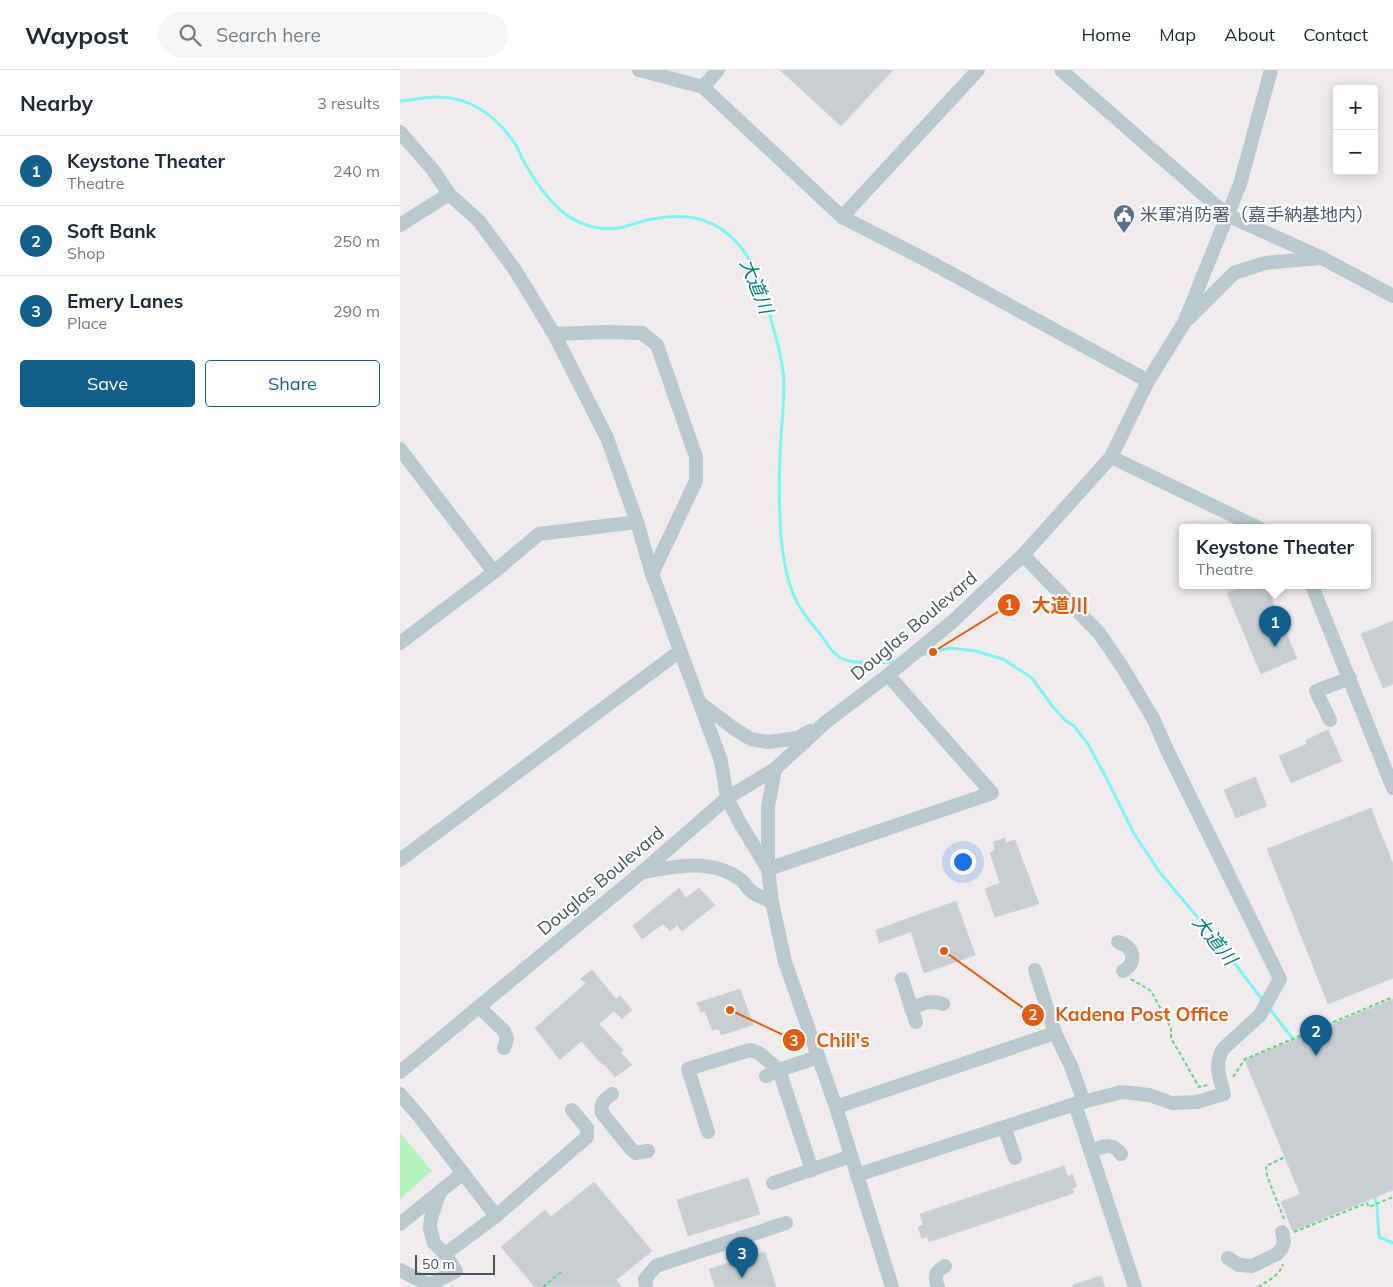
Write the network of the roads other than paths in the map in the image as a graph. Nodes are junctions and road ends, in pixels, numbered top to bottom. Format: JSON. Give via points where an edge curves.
{"nodes":[{"id":1,"x":639,"y":70,"type":"edge"},
{"id":2,"x":718,"y":70,"type":"edge"},
{"id":3,"x":978,"y":70,"type":"edge"},
{"id":4,"x":1061,"y":70,"type":"edge"},
{"id":5,"x":1271,"y":70,"type":"edge"},
{"id":6,"x":702,"y":87,"type":"junction"},
{"id":7,"x":400,"y":132,"type":"edge"},
{"id":8,"x":449,"y":194,"type":"junction"},
{"id":9,"x":1227,"y":215,"type":"junction"},
{"id":10,"x":842,"y":217,"type":"junction"},
{"id":11,"x":400,"y":226,"type":"edge"},
{"id":12,"x":1322,"y":258,"type":"junction"},
{"id":13,"x":1393,"y":296,"type":"edge"},
{"id":14,"x":1184,"y":323,"type":"junction"},
{"id":15,"x":554,"y":334,"type":"junction"},
{"id":16,"x":1148,"y":381,"type":"junction"},
{"id":17,"x":400,"y":449,"type":"edge"},
{"id":18,"x":1111,"y":457,"type":"junction"},
{"id":19,"x":637,"y":522,"type":"junction"},
{"id":20,"x":1251,"y":524,"type":"edge"},
{"id":21,"x":1023,"y":555,"type":"junction"},
{"id":22,"x":494,"y":572,"type":"junction"},
{"id":23,"x":652,"y":574,"type":"junction"},
{"id":24,"x":1313,"y":589,"type":"edge"},
{"id":25,"x":400,"y":644,"type":"edge"},
{"id":26,"x":680,"y":651,"type":"junction"},
{"id":27,"x":888,"y":675,"type":"junction"},
{"id":28,"x":1350,"y":678,"type":"junction"},
{"id":29,"x":699,"y":702,"type":"junction"},
{"id":30,"x":1330,"y":720,"type":"dead end"},
{"id":31,"x":826,"y":722,"type":"junction"},
{"id":32,"x":774,"y":769,"type":"junction"},
{"id":33,"x":1390,"y":773,"type":"edge"},
{"id":34,"x":1393,"y":788,"type":"edge"},
{"id":35,"x":727,"y":798,"type":"junction"},
{"id":36,"x":400,"y":860,"type":"edge"},
{"id":37,"x":768,"y":869,"type":"junction"},
{"id":38,"x":642,"y":872,"type":"junction"},
{"id":39,"x":772,"y":902,"type":"junction"},
{"id":40,"x":1118,"y":942,"type":"dead end"},
{"id":41,"x":1035,"y":970,"type":"dead end"},
{"id":42,"x":1124,"y":974,"type":"road end"},
{"id":43,"x":902,"y":979,"type":"dead end"},
{"id":44,"x":942,"y":1004,"type":"dead end"},
{"id":45,"x":479,"y":1006,"type":"junction"},
{"id":46,"x":911,"y":1009,"type":"junction"},
{"id":47,"x":916,"y":1022,"type":"dead end"},
{"id":48,"x":1055,"y":1033,"type":"junction"},
{"id":49,"x":504,"y":1048,"type":"dead end"},
{"id":50,"x":818,"y":1057,"type":"junction"},
{"id":51,"x":400,"y":1072,"type":"edge"},
{"id":52,"x":772,"y":1073,"type":"junction"},
{"id":53,"x":400,"y":1094,"type":"edge"},
{"id":54,"x":612,"y":1094,"type":"dead end"},
{"id":55,"x":1079,"y":1103,"type":"junction"},
{"id":56,"x":836,"y":1107,"type":"junction"},
{"id":57,"x":572,"y":1110,"type":"dead end"},
{"id":58,"x":1004,"y":1127,"type":"junction"},
{"id":59,"x":708,"y":1132,"type":"dead end"},
{"id":60,"x":1090,"y":1150,"type":"junction"},
{"id":61,"x":648,"y":1151,"type":"dead end"},
{"id":62,"x":1121,"y":1154,"type":"dead end"},
{"id":63,"x":851,"y":1156,"type":"junction"},
{"id":64,"x":1015,"y":1158,"type":"dead end"},
{"id":65,"x":812,"y":1170,"type":"junction"},
{"id":66,"x":463,"y":1173,"type":"junction"},
{"id":67,"x":857,"y":1175,"type":"junction"},
{"id":68,"x":773,"y":1183,"type":"dead end"},
{"id":69,"x":440,"y":1192,"type":"junction"},
{"id":70,"x":496,"y":1216,"type":"junction"},
{"id":71,"x":786,"y":1223,"type":"dead end"},
{"id":72,"x":400,"y":1224,"type":"edge"},
{"id":73,"x":1282,"y":1235,"type":"road end"},
{"id":74,"x":445,"y":1254,"type":"junction"},
{"id":75,"x":1228,"y":1258,"type":"dead end"},
{"id":76,"x":945,"y":1266,"type":"dead end"},
{"id":77,"x":400,"y":1270,"type":"edge"},
{"id":78,"x":646,"y":1287,"type":"edge"},
{"id":79,"x":892,"y":1287,"type":"edge"},
{"id":80,"x":938,"y":1287,"type":"edge"},
{"id":81,"x":1135,"y":1287,"type":"edge"}],
"edges":[{"from":1,"to":6,"type":"street"},
{"from":2,"to":6,"type":"street"},
{"from":3,"to":10,"type":"street"},
{"from":4,"to":9,"type":"street"},
{"from":5,"to":9,"type":"street","name":"Douglas Boulevard","via":[[1240,184]]},
{"from":6,"to":10,"type":"street"},
{"from":7,"to":8,"type":"street"},
{"from":8,"to":11,"type":"street"},
{"from":8,"to":15,"type":"street","via":[[479,221],[515,270]]},
{"from":9,"to":12,"type":"street"},
{"from":9,"to":14,"type":"street","name":"Douglas Boulevard"},
{"from":10,"to":16,"type":"street"},
{"from":12,"to":13,"type":"street"},
{"from":12,"to":14,"type":"street","via":[[1265,263],[1234,273]]},
{"from":14,"to":16,"type":"street","name":"Douglas Boulevard"},
{"from":15,"to":19,"type":"street","via":[[606,438]]},
{"from":15,"to":23,"type":"street","via":[[642,333],[657,344],[696,457],[696,481]]},
{"from":16,"to":18,"type":"street","name":"Douglas Boulevard"},
{"from":17,"to":22,"type":"street"},
{"from":18,"to":20,"type":"street"},
{"from":18,"to":21,"type":"street","name":"Douglas Boulevard"},
{"from":19,"to":22,"type":"street","via":[[539,534]]},
{"from":19,"to":23,"type":"street"},
{"from":21,"to":27,"type":"street","name":"Douglas Boulevard","via":[[952,622]]},
{"from":21,"to":55,"type":"street","via":[[1099,633],[1123,668],[1154,720],[1280,979],[1260,1015],[1219,1054],[1217,1066],[1224,1094],[1197,1102],[1172,1103],[1149,1095],[1122,1092]]},
{"from":22,"to":25,"type":"street"},
{"from":23,"to":26,"type":"street"},
{"from":24,"to":28,"type":"street"},
{"from":26,"to":29,"type":"street"},
{"from":26,"to":36,"type":"street"},
{"from":27,"to":31,"type":"street","name":"Douglas Boulevard"},
{"from":27,"to":37,"type":"street","via":[[992,793]]},
{"from":28,"to":30,"type":"street","via":[[1316,692]]},
{"from":28,"to":33,"type":"street"},
{"from":29,"to":31,"type":"street","via":[[751,740],[768,742],[798,738]]},
{"from":29,"to":35,"type":"street","via":[[721,761]]},
{"from":31,"to":32,"type":"street","name":"Douglas Boulevard"},
{"from":32,"to":35,"type":"street","name":"Douglas Boulevard"},
{"from":32,"to":37,"type":"street","via":[[768,807]]},
{"from":33,"to":34,"type":"street"},
{"from":35,"to":37,"type":"street"},
{"from":35,"to":38,"type":"street","name":"Douglas Boulevard"},
{"from":37,"to":39,"type":"street"},
{"from":38,"to":39,"type":"street","via":[[688,865],[718,868],[742,880],[752,892]]},
{"from":38,"to":45,"type":"street","name":"Douglas Boulevard"},
{"from":39,"to":50,"type":"street","via":[[785,962]]},
{"from":40,"to":42,"type":"street","via":[[1132,952],[1132,961]]},
{"from":41,"to":48,"type":"street"},
{"from":43,"to":46,"type":"street"},
{"from":44,"to":46,"type":"street","via":[[928,1002]]},
{"from":45,"to":49,"type":"street","via":[[504,1031],[507,1039]]},
{"from":45,"to":51,"type":"street","name":"Douglas Boulevard"},
{"from":46,"to":47,"type":"street"},
{"from":48,"to":55,"type":"street","via":[[1071,1066]]},
{"from":48,"to":56,"type":"street"},
{"from":50,"to":52,"type":"street"},
{"from":50,"to":56,"type":"street"},
{"from":52,"to":59,"type":"street","via":[[759,1052],[750,1050],[688,1069]]},
{"from":52,"to":65,"type":"street"},
{"from":53,"to":66,"type":"street"},
{"from":54,"to":61,"type":"street","via":[[602,1103],[602,1113],[630,1149],[636,1153]]},
{"from":55,"to":58,"type":"street"},
{"from":55,"to":60,"type":"street"},
{"from":56,"to":63,"type":"street"},
{"from":57,"to":70,"type":"street","via":[[587,1128],[587,1137]]},
{"from":58,"to":64,"type":"street"},
{"from":58,"to":67,"type":"street"},
{"from":60,"to":62,"type":"street","via":[[1111,1146]]},
{"from":60,"to":81,"type":"street"},
{"from":63,"to":65,"type":"street"},
{"from":63,"to":67,"type":"street"},
{"from":65,"to":68,"type":"street"},
{"from":66,"to":69,"type":"street"},
{"from":66,"to":70,"type":"street"},
{"from":67,"to":79,"type":"street"},
{"from":69,"to":72,"type":"street"},
{"from":69,"to":74,"type":"street","via":[[430,1228],[434,1243]]},
{"from":70,"to":74,"type":"street"},
{"from":71,"to":78,"type":"street","via":[[656,1266],[646,1279]]},
{"from":73,"to":75,"type":"street","via":[[1282,1248],[1277,1254],[1252,1266],[1239,1265]]},
{"from":74,"to":77,"type":"street","via":[[456,1271],[429,1285]]},
{"from":76,"to":80,"type":"street","via":[[936,1275]]}]}
